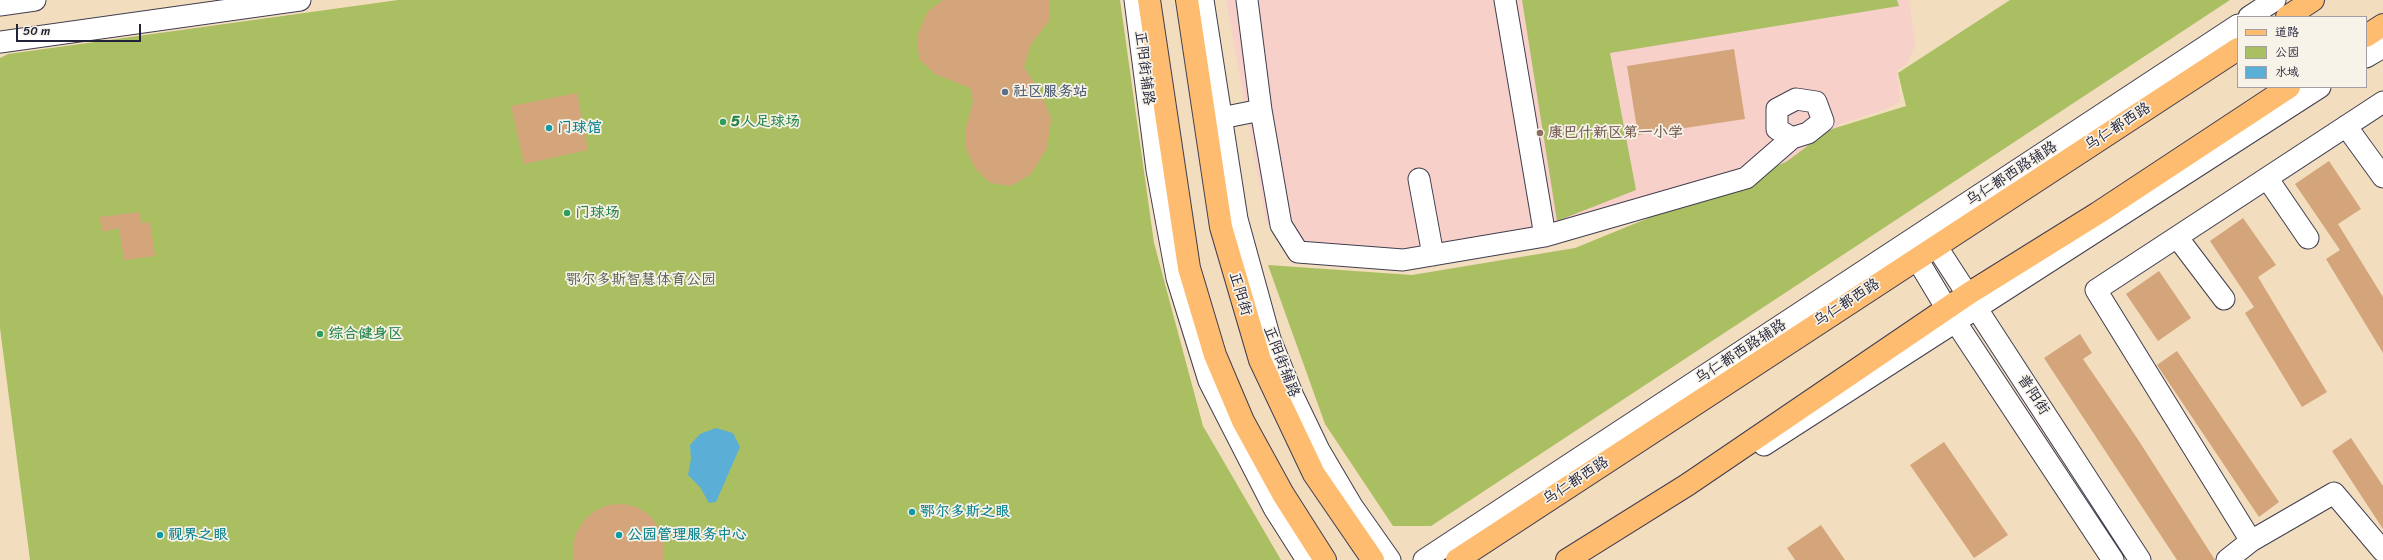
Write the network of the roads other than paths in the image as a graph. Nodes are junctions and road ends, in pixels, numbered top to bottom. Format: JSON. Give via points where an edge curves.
{"nodes":[{"id":1,"x":35,"y":0,"type":"edge"},
{"id":2,"x":300,"y":0,"type":"edge"},
{"id":3,"x":1135,"y":0,"type":"edge"},
{"id":4,"x":1149,"y":0,"type":"edge"},
{"id":5,"x":1187,"y":0,"type":"edge"},
{"id":6,"x":1202,"y":0,"type":"edge"},
{"id":7,"x":1247,"y":0,"type":"edge"},
{"id":8,"x":1505,"y":0,"type":"edge"},
{"id":9,"x":2275,"y":0,"type":"edge"},
{"id":10,"x":2313,"y":0,"type":"edge"},
{"id":11,"x":0,"y":5,"type":"edge"},
{"id":12,"x":2251,"y":16,"type":"edge"},
{"id":13,"x":2289,"y":16,"type":"edge"},
{"id":14,"x":2383,"y":25,"type":"edge"},
{"id":15,"x":2237,"y":26,"type":"edge"},
{"id":16,"x":2367,"y":35,"type":"edge"},
{"id":17,"x":0,"y":42,"type":"edge"},
{"id":18,"x":2383,"y":46,"type":"edge"},
{"id":19,"x":2237,"y":50,"type":"edge"},
{"id":20,"x":2367,"y":56,"type":"edge"},
{"id":21,"x":2287,"y":88,"type":"edge"},
{"id":22,"x":2318,"y":88,"type":"edge"},
{"id":23,"x":2383,"y":102,"type":"edge"},
{"id":24,"x":1261,"y":110,"type":"junction"},
{"id":25,"x":1221,"y":118,"type":"junction"},
{"id":26,"x":2346,"y":126,"type":"junction"},
{"id":27,"x":1792,"y":138,"type":"dead end"},
{"id":28,"x":2267,"y":178,"type":"junction"},
{"id":29,"x":2383,"y":178,"type":"edge"},
{"id":30,"x":1419,"y":179,"type":"dead end"},
{"id":31,"x":1545,"y":236,"type":"junction"},
{"id":32,"x":2177,"y":237,"type":"junction"},
{"id":33,"x":1931,"y":238,"type":"junction"},
{"id":34,"x":2308,"y":238,"type":"dead end"},
{"id":35,"x":1912,"y":251,"type":"junction"},
{"id":36,"x":1433,"y":255,"type":"junction"},
{"id":37,"x":2224,"y":299,"type":"dead end"},
{"id":38,"x":1972,"y":301,"type":"junction"},
{"id":39,"x":1951,"y":315,"type":"junction"},
{"id":40,"x":2251,"y":541,"type":"junction"},
{"id":41,"x":2383,"y":551,"type":"edge"},
{"id":42,"x":1306,"y":560,"type":"edge"},
{"id":43,"x":1325,"y":560,"type":"edge"},
{"id":44,"x":1373,"y":560,"type":"edge"},
{"id":45,"x":1390,"y":560,"type":"edge"},
{"id":46,"x":1424,"y":560,"type":"edge"},
{"id":47,"x":1457,"y":560,"type":"edge"},
{"id":48,"x":1568,"y":560,"type":"edge"},
{"id":49,"x":1587,"y":560,"type":"edge"},
{"id":50,"x":2114,"y":560,"type":"edge"},
{"id":51,"x":2140,"y":560,"type":"edge"},
{"id":52,"x":2227,"y":560,"type":"edge"}],
"edges":[{"from":1,"to":11,"type":"street"},
{"from":2,"to":17,"type":"street"},
{"from":3,"to":42,"type":"street","name":"正阳街辅路","via":[[1157,170],[1177,278],[1209,381],[1274,508]]},
{"from":4,"to":43,"type":"main road","via":[[1189,268],[1215,355],[1243,421],[1283,494]]},
{"from":5,"to":44,"type":"main road","name":"正阳街","via":[[1220,227],[1260,360],[1314,474]]},
{"from":6,"to":25,"type":"street","name":"正阳街辅路"},
{"from":7,"to":24,"type":"street"},
{"from":8,"to":31,"type":"street"},
{"from":9,"to":12,"type":"street"},
{"from":10,"to":13,"type":"main road"},
{"from":14,"to":16,"type":"main road"},
{"from":15,"to":33,"type":"street","name":"乌仁都西路辅路"},
{"from":18,"to":20,"type":"street"},
{"from":19,"to":33,"type":"main road","name":"乌仁都西路"},
{"from":21,"to":38,"type":"main road","via":[[2098,213]]},
{"from":22,"to":38,"type":"street"},
{"from":23,"to":26,"type":"street"},
{"from":24,"to":25,"type":"street"},
{"from":24,"to":36,"type":"street","via":[[1281,225],[1298,252],[1403,260]]},
{"from":25,"to":45,"type":"street","name":"正阳街辅路","via":[[1237,219],[1270,339],[1319,450],[1352,506]]},
{"from":26,"to":28,"type":"street"},
{"from":26,"to":29,"type":"street"},
{"from":27,"to":31,"type":"street","via":[[1746,178]]},
{"from":28,"to":32,"type":"street"},
{"from":28,"to":34,"type":"street"},
{"from":30,"to":36,"type":"street"},
{"from":31,"to":36,"type":"street"},
{"from":32,"to":37,"type":"street"},
{"from":32,"to":40,"type":"street","via":[[2096,290]]},
{"from":33,"to":35,"type":"main road","name":"乌仁都西路"},
{"from":33,"to":38,"type":"street","name":"普阳街"},
{"from":35,"to":39,"type":"street","name":"普阳街"},
{"from":35,"to":46,"type":"street","name":"乌仁都西路辅路"},
{"from":35,"to":47,"type":"main road","name":"乌仁都西路"},
{"from":38,"to":39,"type":"main road"},
{"from":38,"to":51,"type":"street","name":"普阳街"},
{"from":39,"to":48,"type":"main road"},
{"from":39,"to":49,"type":"street"},
{"from":39,"to":50,"type":"street","name":"普阳街"},
{"from":40,"to":41,"type":"street","via":[[2334,493]]},
{"from":40,"to":52,"type":"street"}]}
